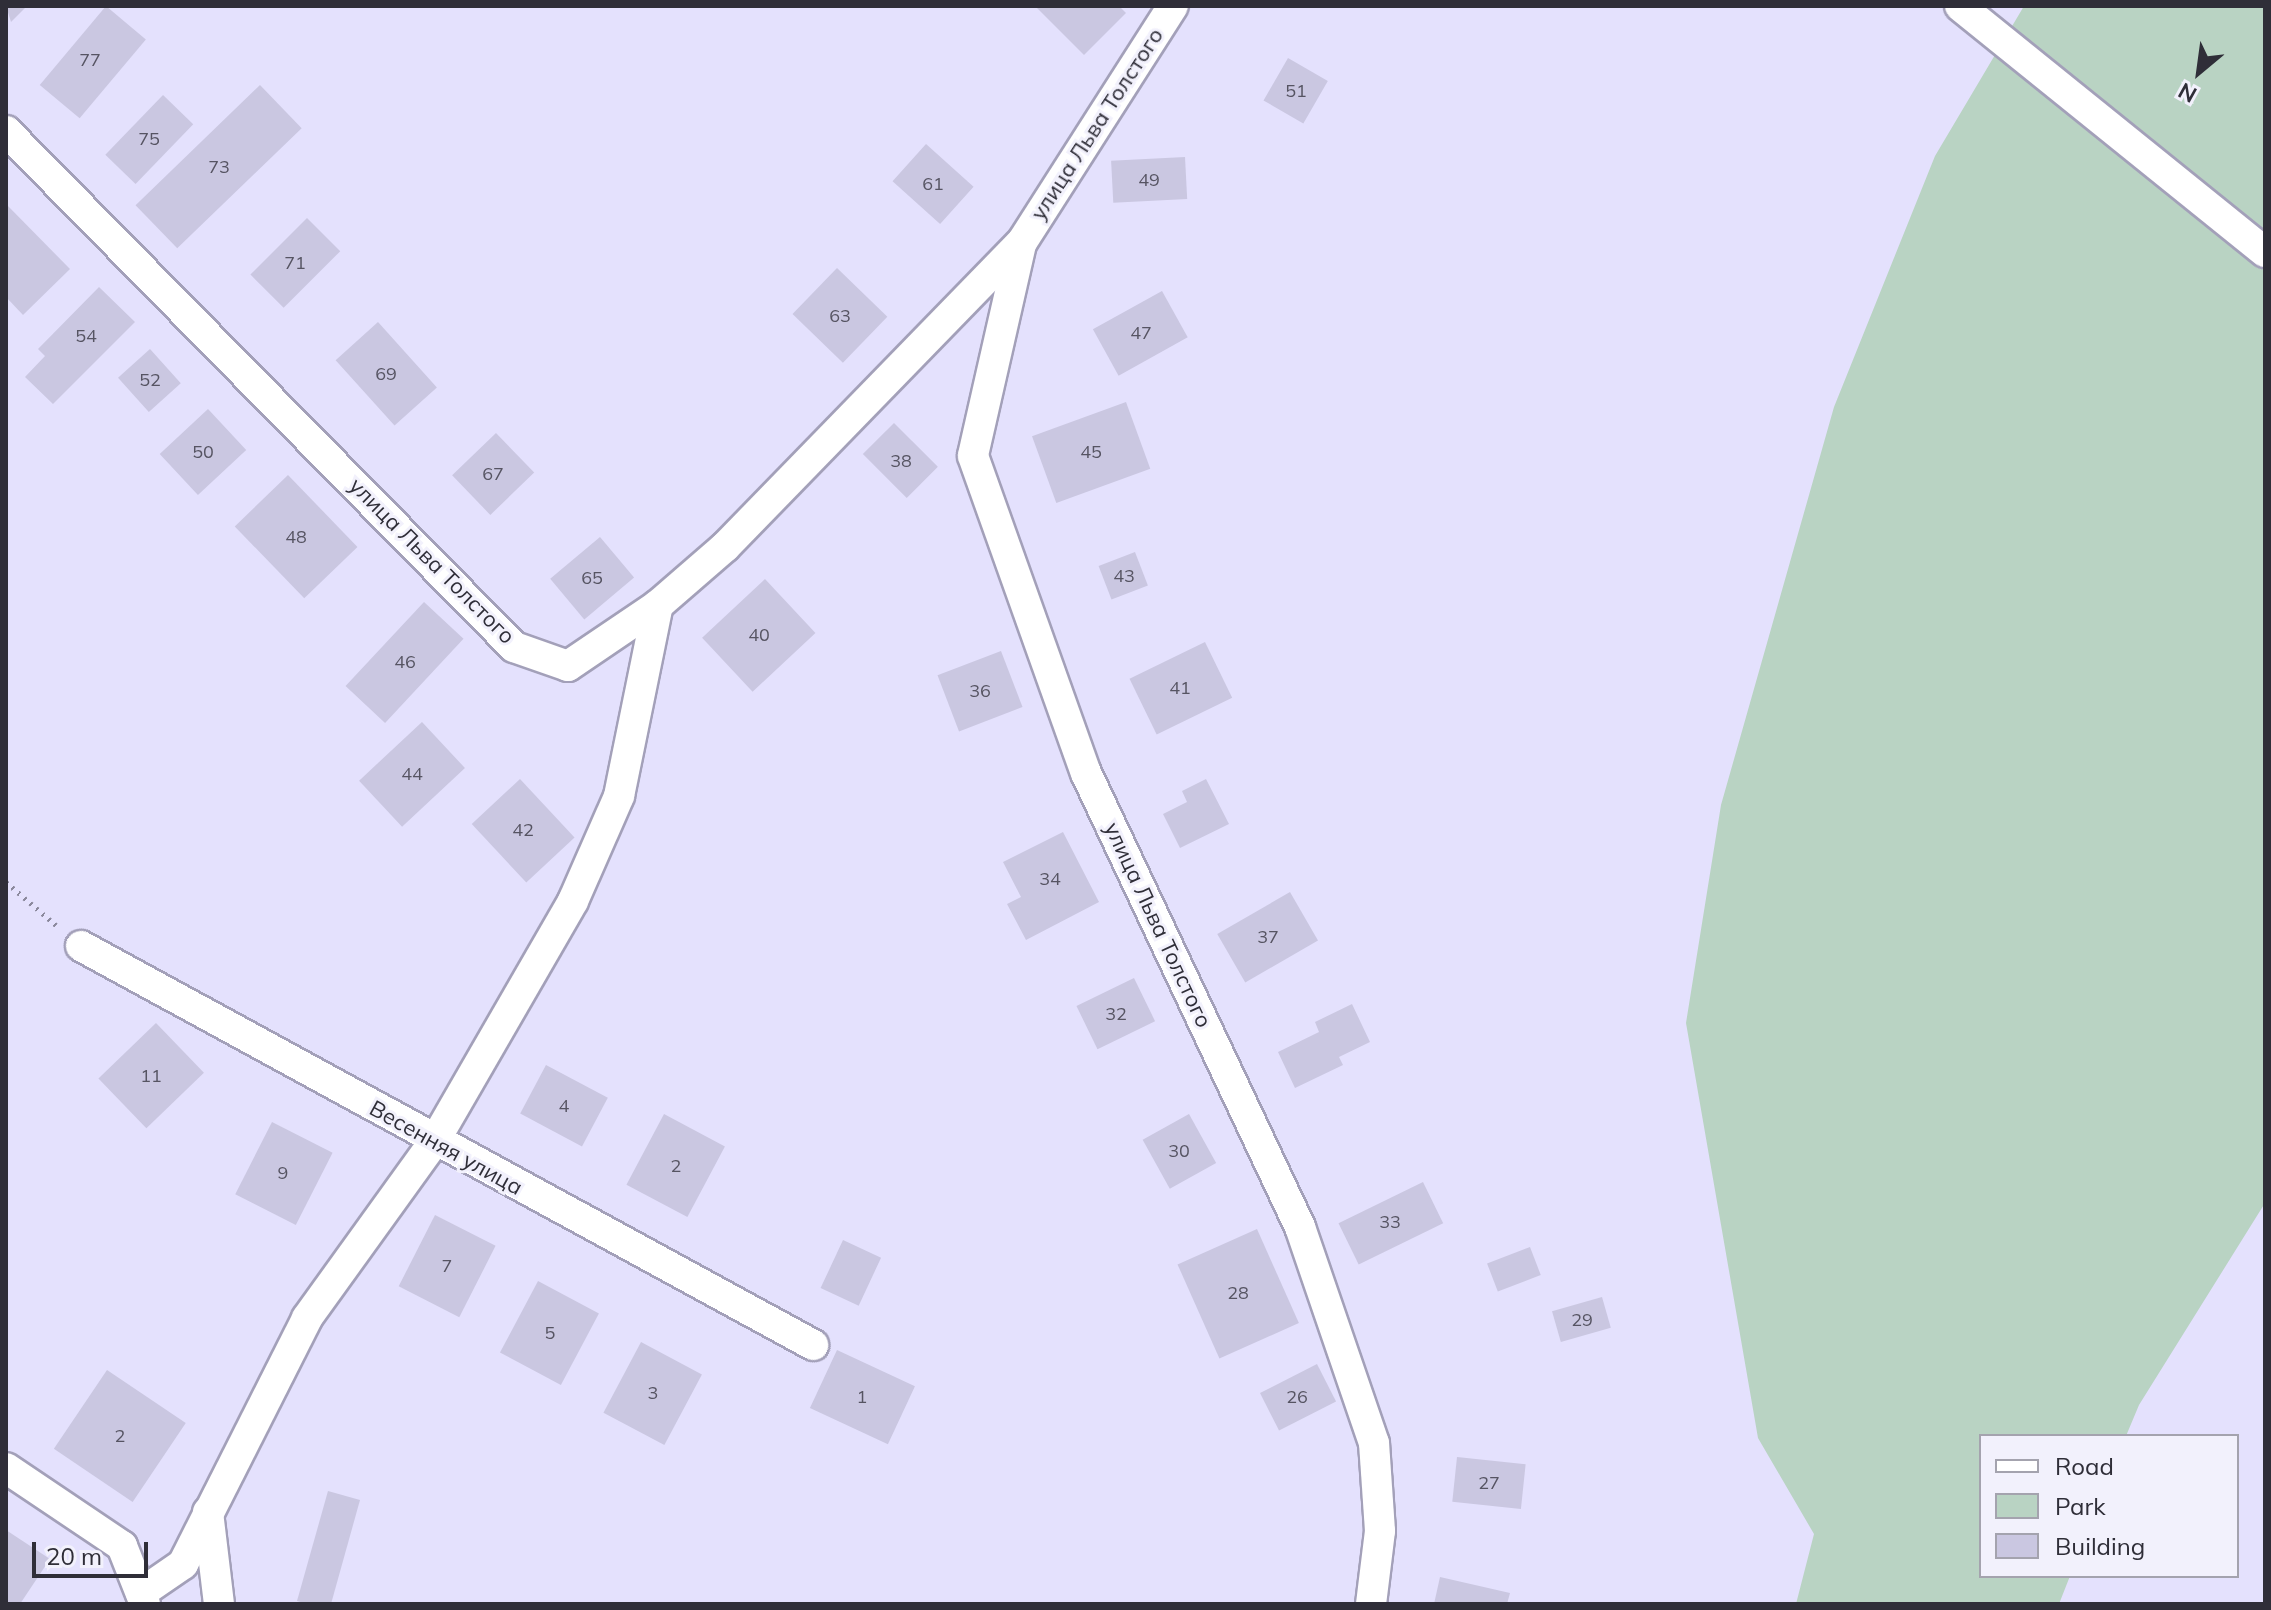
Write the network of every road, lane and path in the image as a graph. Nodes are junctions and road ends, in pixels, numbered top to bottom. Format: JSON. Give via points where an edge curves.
{"nodes":[{"id":1,"x":1173,"y":6,"type":"edge"},
{"id":2,"x":1960,"y":6,"type":"edge"},
{"id":3,"x":6,"y":131,"type":"edge"},
{"id":4,"x":1022,"y":242,"type":"junction"},
{"id":5,"x":2265,"y":252,"type":"edge"},
{"id":6,"x":658,"y":605,"type":"junction"},
{"id":7,"x":6,"y":882,"type":"edge"},
{"id":8,"x":81,"y":946,"type":"joint"},
{"id":9,"x":434,"y":1142,"type":"junction"},
{"id":10,"x":813,"y":1345,"type":"dead end"},
{"id":11,"x":6,"y":1468,"type":"edge"},
{"id":12,"x":208,"y":1512,"type":"junction"},
{"id":13,"x":143,"y":1599,"type":"edge"},
{"id":14,"x":219,"y":1604,"type":"edge"},
{"id":15,"x":1371,"y":1604,"type":"edge"}],
"edges":[{"from":1,"to":4,"type":"street","name":"улица Льва Толстого"},
{"from":2,"to":5,"type":"street"},
{"from":3,"to":6,"type":"street","name":"улица Льва Толстого","via":[[514,647],[568,666]]},
{"from":4,"to":6,"type":"street","name":"улица Льва Толстого","via":[[725,547]]},
{"from":4,"to":15,"type":"street","name":"улица Льва Толстого","via":[[973,456],[1086,773],[1310,1256],[1374,1443],[1380,1531]]},
{"from":6,"to":9,"type":"street","via":[[619,796],[573,901]]},
{"from":7,"to":8,"type":"path"},
{"from":8,"to":9,"type":"street","name":"Весенняя улица"},
{"from":9,"to":10,"type":"street","name":"Весенняя улица"},
{"from":9,"to":12,"type":"street","via":[[307,1318]]},
{"from":11,"to":13,"type":"street","via":[[122,1546]]},
{"from":12,"to":13,"type":"street","via":[[183,1564]]},
{"from":12,"to":14,"type":"street"}]}
